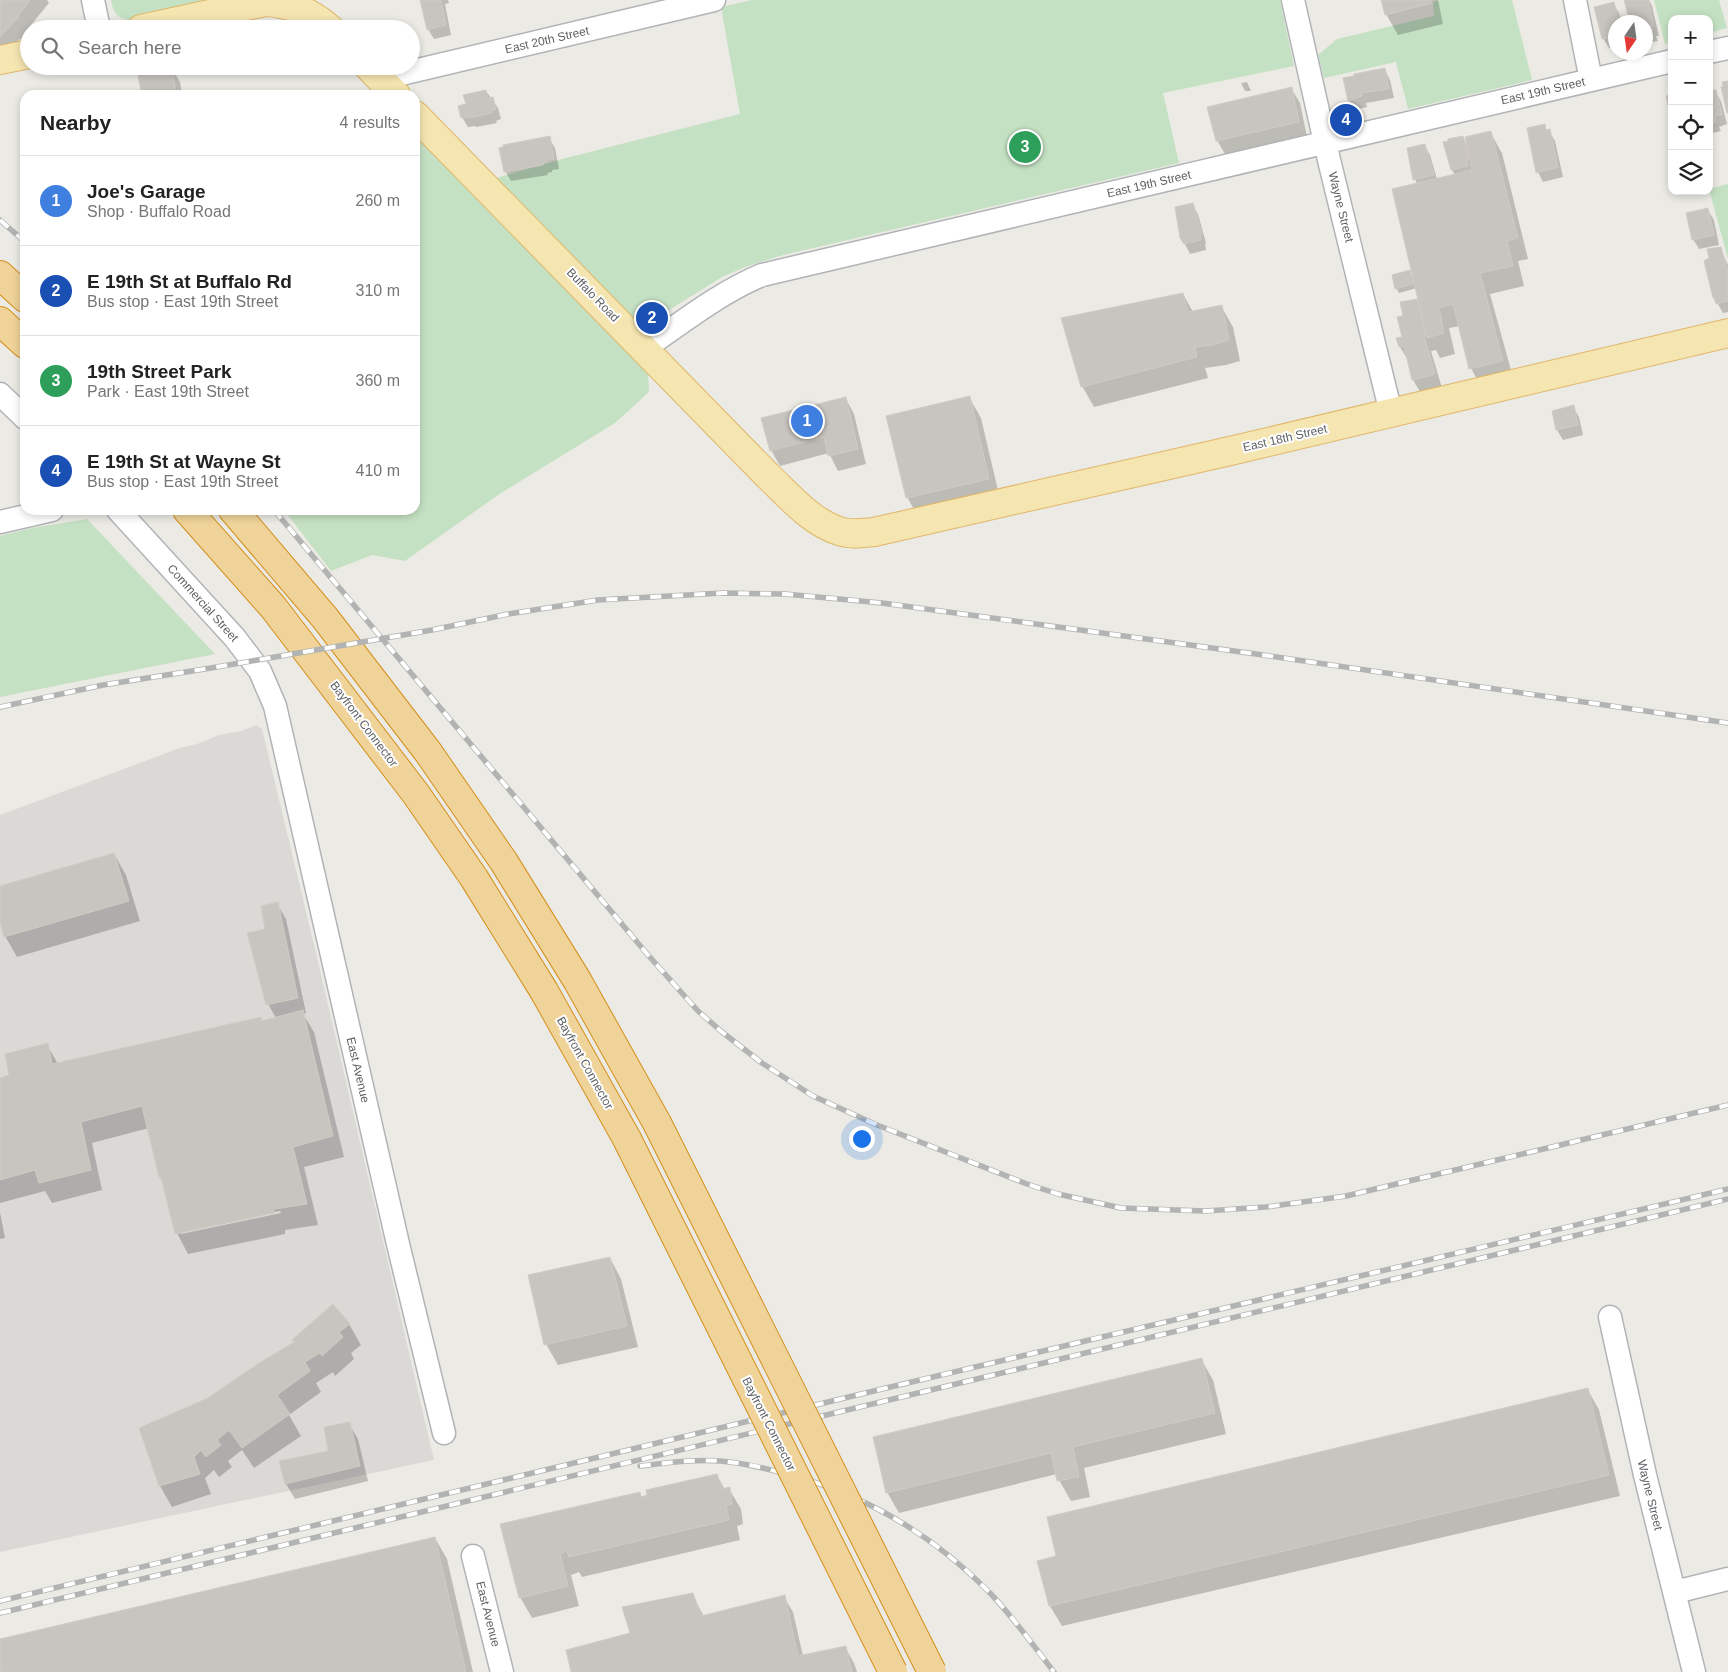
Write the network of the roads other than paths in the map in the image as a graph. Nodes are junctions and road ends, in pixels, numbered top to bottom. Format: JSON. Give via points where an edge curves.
{"nodes":[{"id":1,"x":93,"y":0,"type":"edge"},
{"id":2,"x":1293,"y":0,"type":"edge"},
{"id":3,"x":1575,"y":0,"type":"edge"},
{"id":4,"x":708,"y":1,"type":"edge"},
{"id":5,"x":97,"y":20,"type":"edge"},
{"id":6,"x":181,"y":20,"type":"edge"},
{"id":7,"x":319,"y":20,"type":"edge"},
{"id":8,"x":1728,"y":48,"type":"edge"},
{"id":9,"x":1713,"y":51,"type":"edge"},
{"id":10,"x":20,"y":56,"type":"edge"},
{"id":11,"x":0,"y":60,"type":"edge"},
{"id":12,"x":1668,"y":62,"type":"edge"},
{"id":13,"x":420,"y":71,"type":"edge"},
{"id":14,"x":402,"y":75,"type":"edge"},
{"id":15,"x":381,"y":80,"type":"edge"},
{"id":16,"x":1591,"y":80,"type":"junction"},
{"id":17,"x":420,"y":120,"type":"edge"},
{"id":18,"x":1326,"y":142,"type":"junction"},
{"id":19,"x":0,"y":275,"type":"edge"},
{"id":20,"x":20,"y":293,"type":"edge"},
{"id":21,"x":0,"y":321,"type":"edge"},
{"id":22,"x":1728,"y":333,"type":"edge"},
{"id":23,"x":20,"y":339,"type":"edge"},
{"id":24,"x":644,"y":348,"type":"junction"},
{"id":25,"x":0,"y":394,"type":"edge"},
{"id":26,"x":20,"y":413,"type":"edge"},
{"id":27,"x":1391,"y":413,"type":"junction"},
{"id":28,"x":30,"y":515,"type":"edge"},
{"id":29,"x":123,"y":515,"type":"edge"},
{"id":30,"x":191,"y":515,"type":"edge"},
{"id":31,"x":237,"y":515,"type":"edge"},
{"id":32,"x":0,"y":522,"type":"edge"},
{"id":33,"x":840,"y":532,"type":"joint"},
{"id":34,"x":275,"y":706,"type":"joint"},
{"id":35,"x":1610,"y":1317,"type":"dead end"},
{"id":36,"x":444,"y":1433,"type":"dead end"},
{"id":37,"x":474,"y":1556,"type":"dead end"},
{"id":38,"x":1728,"y":1579,"type":"edge"},
{"id":39,"x":1674,"y":1592,"type":"junction"},
{"id":40,"x":502,"y":1672,"type":"edge"},
{"id":41,"x":894,"y":1672,"type":"edge"},
{"id":42,"x":932,"y":1672,"type":"edge"},
{"id":43,"x":1694,"y":1672,"type":"edge"}],
"edges":[{"from":1,"to":5,"type":"street"},
{"from":2,"to":18,"type":"street","name":"Wayne Street"},
{"from":3,"to":16,"type":"street"},
{"from":4,"to":13,"type":"street","name":"East 20th Street"},
{"from":6,"to":7,"type":"main road","via":[[265,2],[301,9]]},
{"from":8,"to":9,"type":"street"},
{"from":10,"to":11,"type":"main road"},
{"from":12,"to":16,"type":"street","name":"East 19th Street"},
{"from":14,"to":15,"type":"street","name":"East 20th Street"},
{"from":16,"to":18,"type":"street","name":"East 19th Street"},
{"from":17,"to":24,"type":"main road","name":"Buffalo Road"},
{"from":18,"to":24,"type":"street","name":"East 19th Street","via":[[762,274],[716,298]]},
{"from":18,"to":27,"type":"street","name":"Wayne Street"},
{"from":19,"to":20,"type":"highway"},
{"from":21,"to":23,"type":"highway"},
{"from":22,"to":27,"type":"main road","name":"East 18th Street"},
{"from":24,"to":33,"type":"main road","name":"Buffalo Road","via":[[806,512]]},
{"from":25,"to":26,"type":"street"},
{"from":27,"to":33,"type":"main road","name":"East 18th Street","via":[[874,532]]},
{"from":28,"to":32,"type":"street"},
{"from":29,"to":34,"type":"street","name":"Commercial Street","via":[[240,643],[260,672]]},
{"from":30,"to":41,"type":"highway","name":"Bayfront Connector","bridge":true,"via":[[273,607],[416,794],[474,878],[544,991],[627,1139]]},
{"from":31,"to":42,"type":"highway","bridge":true,"via":[[331,626],[428,752],[498,854],[577,980],[657,1123]]},
{"from":34,"to":36,"type":"street","name":"East Avenue"},
{"from":35,"to":39,"type":"street","name":"Wayne Street"},
{"from":37,"to":40,"type":"street","name":"East Avenue"},
{"from":38,"to":39,"type":"street"},
{"from":39,"to":43,"type":"street","name":"Wayne Street"}]}
